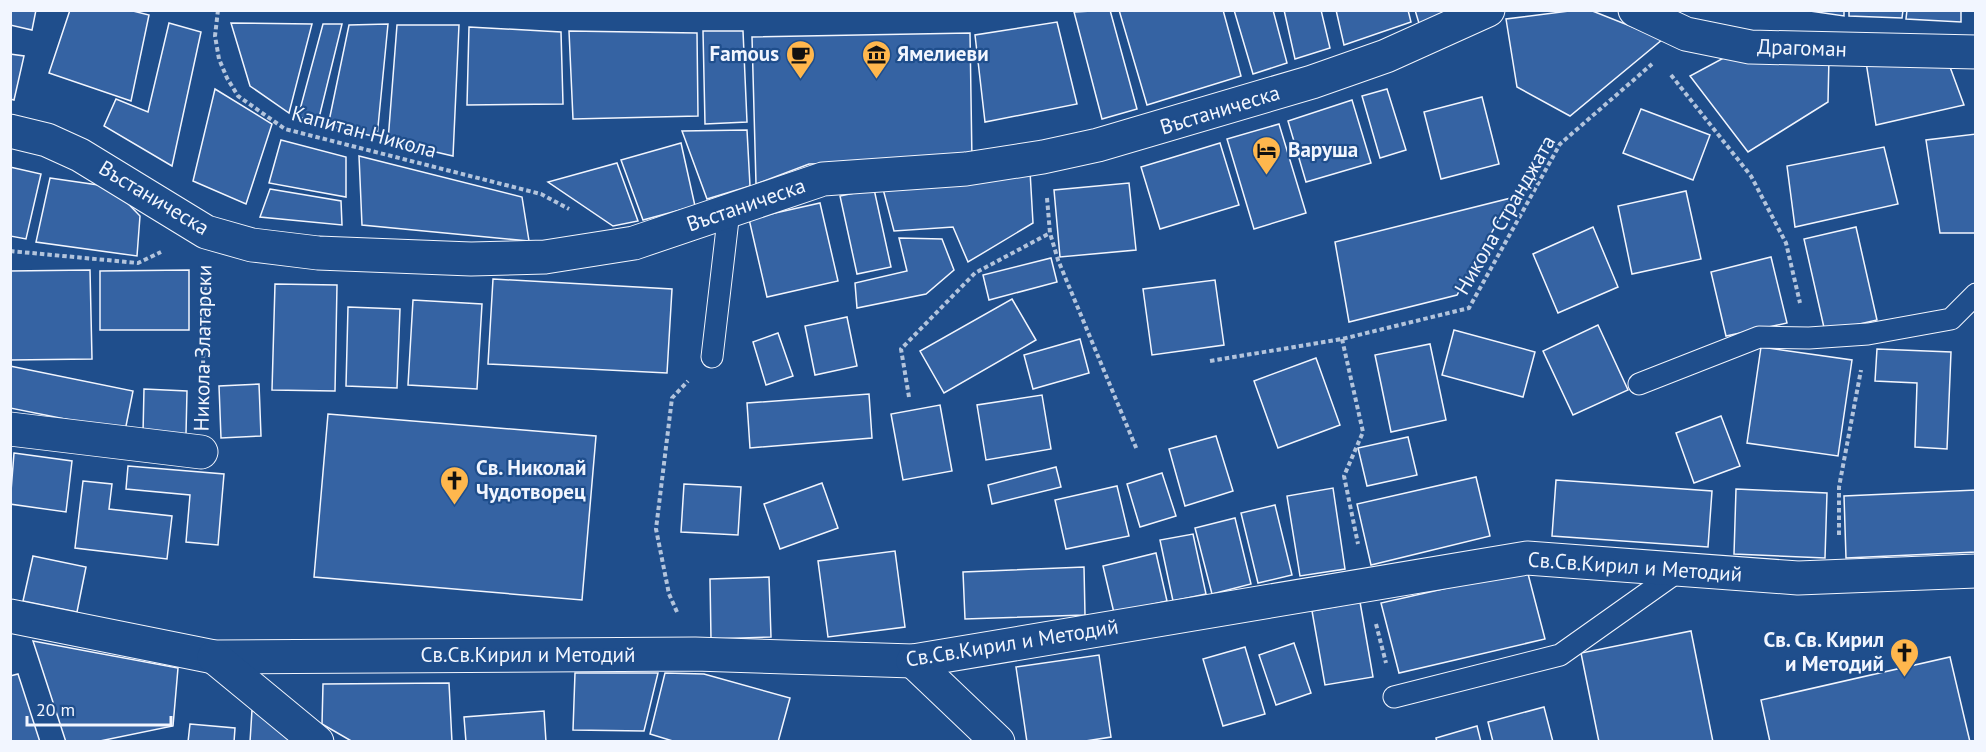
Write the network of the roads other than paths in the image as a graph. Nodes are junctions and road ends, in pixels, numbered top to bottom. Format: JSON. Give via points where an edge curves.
{"nodes":[{"id":1,"x":1488,"y":10,"type":"edge"},
{"id":2,"x":1635,"y":10,"type":"edge"},
{"id":3,"x":1976,"y":52,"type":"edge"},
{"id":4,"x":10,"y":131,"type":"edge"},
{"id":5,"x":729,"y":211,"type":"junction"},
{"id":6,"x":1976,"y":294,"type":"edge"},
{"id":7,"x":712,"y":357,"type":"road end"},
{"id":8,"x":1639,"y":384,"type":"dead end"},
{"id":9,"x":10,"y":429,"type":"edge"},
{"id":10,"x":201,"y":452,"type":"road end"},
{"id":11,"x":1680,"y":570,"type":"junction"},
{"id":12,"x":1976,"y":571,"type":"edge"},
{"id":13,"x":10,"y":616,"type":"edge"},
{"id":14,"x":214,"y":657,"type":"junction"},
{"id":15,"x":913,"y":661,"type":"junction"},
{"id":16,"x":1394,"y":697,"type":"road end"},
{"id":17,"x":317,"y":741,"type":"edge"},
{"id":18,"x":998,"y":741,"type":"edge"}],
"edges":[{"from":1,"to":5,"type":"street","name":"Въстаническа","via":[[1386,56],[1170,125],[1043,157],[966,169],[824,179]]},
{"from":2,"to":3,"type":"street","name":"Драгоман","via":[[1686,34],[1750,47]]},
{"from":4,"to":5,"type":"street","name":"Въстаническа","via":[[80,154],[206,232],[252,245],[318,253],[471,259],[545,257],[634,243]]},
{"from":5,"to":7,"type":"lane"},
{"from":6,"to":8,"type":"lane","via":[[1951,319],[1868,334],[1759,337]]},
{"from":9,"to":10,"type":"street","name":"Никола Златарски"},
{"from":11,"to":12,"type":"street","name":"Св.Св.Кирил и Методий","via":[[1798,578]]},
{"from":11,"to":15,"type":"street","name":"Св.Св.Кирил и Методий","via":[[1527,558]]},
{"from":11,"to":16,"type":"lane","via":[[1560,656]]},
{"from":13,"to":14,"type":"street","name":"Св.Св.Кирил и Методий"},
{"from":14,"to":15,"type":"street","name":"Св.Св.Кирил и Методий","via":[[695,654]]},
{"from":14,"to":17,"type":"street"},
{"from":15,"to":18,"type":"street"}]}
